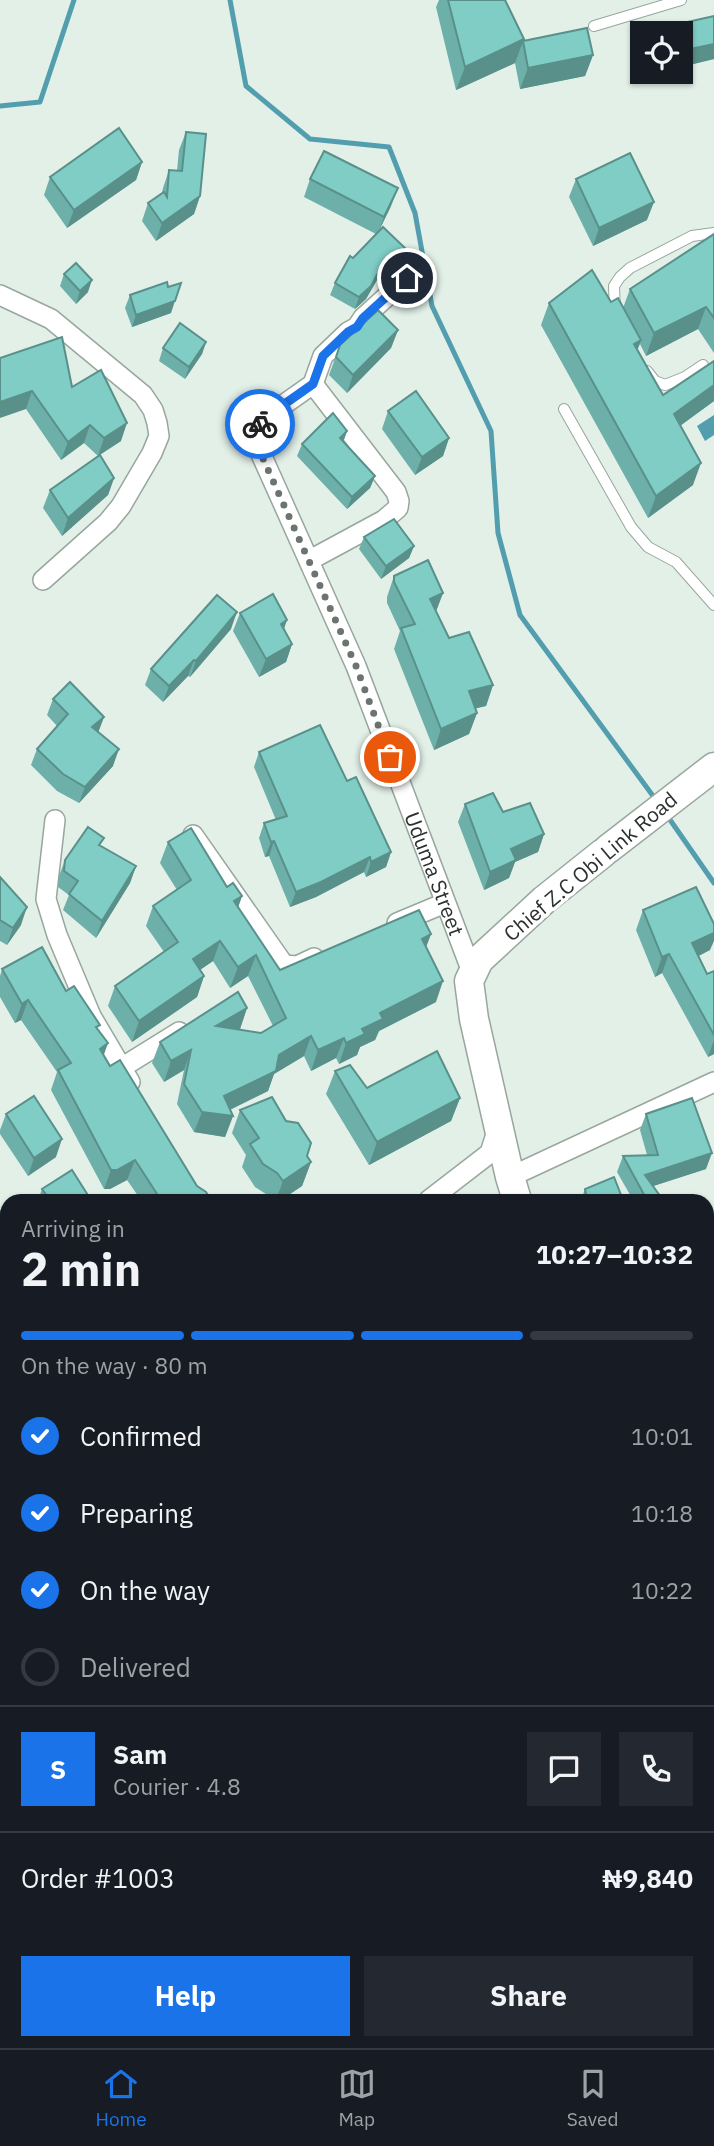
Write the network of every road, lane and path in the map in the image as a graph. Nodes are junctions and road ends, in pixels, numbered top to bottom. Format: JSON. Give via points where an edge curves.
{"nodes":[{"id":1,"x":681,"y":0,"type":"edge"},
{"id":2,"x":594,"y":26,"type":"dead end"},
{"id":3,"x":714,"y":233,"type":"edge"},
{"id":4,"x":407,"y":278,"type":"dead end"},
{"id":5,"x":0,"y":295,"type":"edge"},
{"id":6,"x":617,"y":323,"type":"edge"},
{"id":7,"x":703,"y":365,"type":"edge"},
{"id":8,"x":644,"y":366,"type":"edge"},
{"id":9,"x":313,"y":384,"type":"junction"},
{"id":10,"x":564,"y":409,"type":"dead end"},
{"id":11,"x":310,"y":560,"type":"junction"},
{"id":12,"x":43,"y":580,"type":"dead end"},
{"id":13,"x":714,"y":605,"type":"edge"},
{"id":14,"x":714,"y":767,"type":"edge"},
{"id":15,"x":55,"y":820,"type":"dead end"},
{"id":16,"x":192,"y":834,"type":"edge"},
{"id":17,"x":445,"y":903,"type":"junction"},
{"id":18,"x":383,"y":929,"type":"edge"},
{"id":19,"x":334,"y":950,"type":"edge"},
{"id":20,"x":472,"y":972,"type":"junction"},
{"id":21,"x":198,"y":1020,"type":"edge"},
{"id":22,"x":121,"y":1068,"type":"junction"},
{"id":23,"x":714,"y":1082,"type":"edge"},
{"id":24,"x":142,"y":1104,"type":"edge"},
{"id":25,"x":498,"y":1126,"type":"junction"},
{"id":26,"x":513,"y":1189,"type":"edge"},
{"id":27,"x":437,"y":1194,"type":"edge"}],
"edges":[{"from":1,"to":2,"type":"lane"},
{"from":3,"to":6,"type":"lane","via":[[692,236],[620,277],[614,286]]},
{"from":4,"to":9,"type":"street","via":[[323,356]]},
{"from":5,"to":12,"type":"street","via":[[51,319],[143,395],[153,410],[159,436],[121,506]]},
{"from":7,"to":8,"type":"lane","via":[[666,385],[655,381]]},
{"from":9,"to":11,"type":"street","name":"Uduma Street","via":[[266,417],[255,435]]},
{"from":9,"to":11,"type":"street","via":[[399,500],[398,509],[384,520]]},
{"from":10,"to":13,"type":"lane","via":[[631,527],[648,547],[676,562]]},
{"from":11,"to":17,"type":"street","name":"Uduma Street","via":[[356,666]]},
{"from":14,"to":20,"type":"street","name":"Chief Z.C Obi Link Road","via":[[544,900],[479,960]]},
{"from":15,"to":22,"type":"street","via":[[46,900],[91,1016]]},
{"from":16,"to":19,"type":"street","via":[[284,965],[297,966]]},
{"from":17,"to":18,"type":"street"},
{"from":17,"to":20,"type":"street","name":"Uduma Street"},
{"from":20,"to":25,"type":"street","name":"Uduma Street","via":[[471,1000]]},
{"from":21,"to":22,"type":"street"},
{"from":22,"to":24,"type":"street"},
{"from":23,"to":26,"type":"street"},
{"from":25,"to":26,"type":"street","name":"Uduma Street"},
{"from":25,"to":27,"type":"street","via":[[490,1153]]}]}
